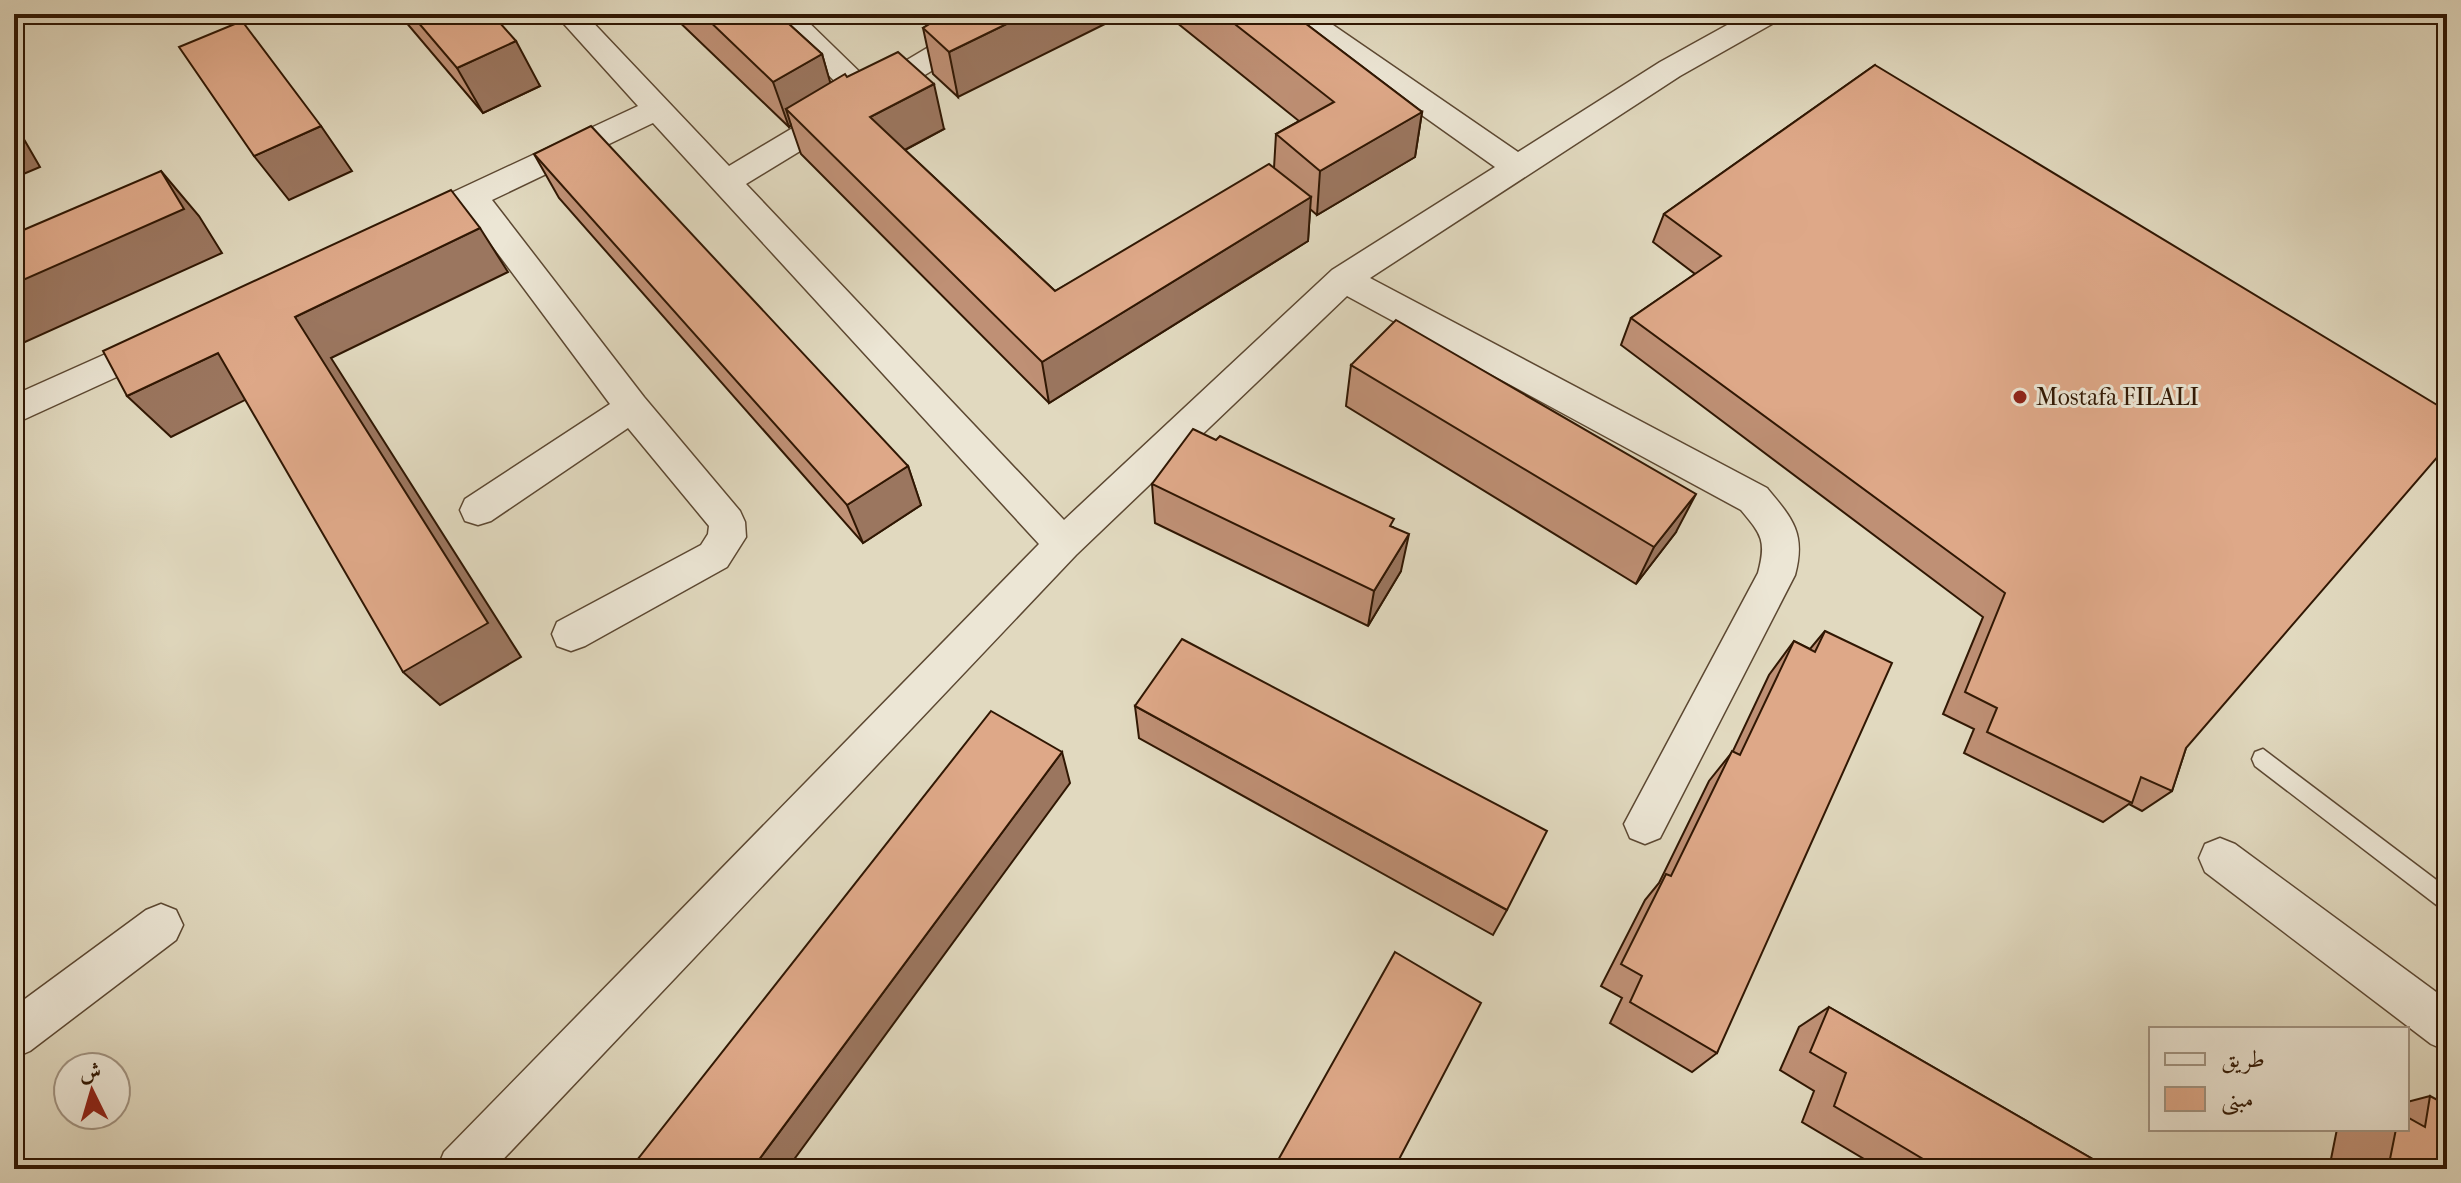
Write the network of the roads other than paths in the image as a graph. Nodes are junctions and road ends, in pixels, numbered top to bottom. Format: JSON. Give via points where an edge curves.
{"nodes":[{"id":1,"x":569,"y":14,"type":"edge"},
{"id":2,"x":783,"y":14,"type":"edge"},
{"id":3,"x":1005,"y":14,"type":"edge"},
{"id":4,"x":1298,"y":14,"type":"edge"},
{"id":5,"x":1769,"y":14,"type":"edge"},
{"id":6,"x":868,"y":98,"type":"junction"},
{"id":7,"x":657,"y":109,"type":"junction"},
{"id":8,"x":1517,"y":167,"type":"junction"},
{"id":9,"x":726,"y":182,"type":"junction"},
{"id":10,"x":472,"y":196,"type":"junction"},
{"id":11,"x":387,"y":236,"type":"edge"},
{"id":12,"x":1344,"y":279,"type":"junction"},
{"id":13,"x":190,"y":328,"type":"edge"},
{"id":14,"x":632,"y":407,"type":"junction"},
{"id":15,"x":14,"y":410,"type":"edge"},
{"id":16,"x":478,"y":510,"type":"dead end"},
{"id":17,"x":1063,"y":544,"type":"junction"},
{"id":18,"x":571,"y":634,"type":"dead end"},
{"id":19,"x":2263,"y":759,"type":"dead end"},
{"id":20,"x":1645,"y":824,"type":"dead end"},
{"id":21,"x":2220,"y":858,"type":"dead end"},
{"id":22,"x":2447,"y":902,"type":"edge"},
{"id":23,"x":161,"y":925,"type":"dead end"},
{"id":24,"x":2447,"y":1028,"type":"edge"},
{"id":25,"x":14,"y":1035,"type":"edge"},
{"id":26,"x":461,"y":1169,"type":"edge"}],
"edges":[{"from":1,"to":7,"type":"street"},
{"from":2,"to":6,"type":"street"},
{"from":3,"to":6,"type":"street"},
{"from":4,"to":8,"type":"street"},
{"from":5,"to":8,"type":"street","via":[[1670,69]]},
{"from":6,"to":9,"type":"street"},
{"from":7,"to":9,"type":"street"},
{"from":7,"to":10,"type":"street"},
{"from":8,"to":12,"type":"street"},
{"from":9,"to":17,"type":"street"},
{"from":10,"to":11,"type":"street"},
{"from":10,"to":14,"type":"street"},
{"from":12,"to":17,"type":"street"},
{"from":12,"to":20,"type":"street","via":[[1754,499],[1778,528],[1785,548],[1776,575]]},
{"from":13,"to":15,"type":"street"},
{"from":14,"to":16,"type":"street"},
{"from":14,"to":18,"type":"street","via":[[727,522],[727,537],[714,556]]},
{"from":17,"to":26,"type":"street"},
{"from":19,"to":22,"type":"lane"},
{"from":21,"to":24,"type":"street"},
{"from":23,"to":25,"type":"street"}]}
